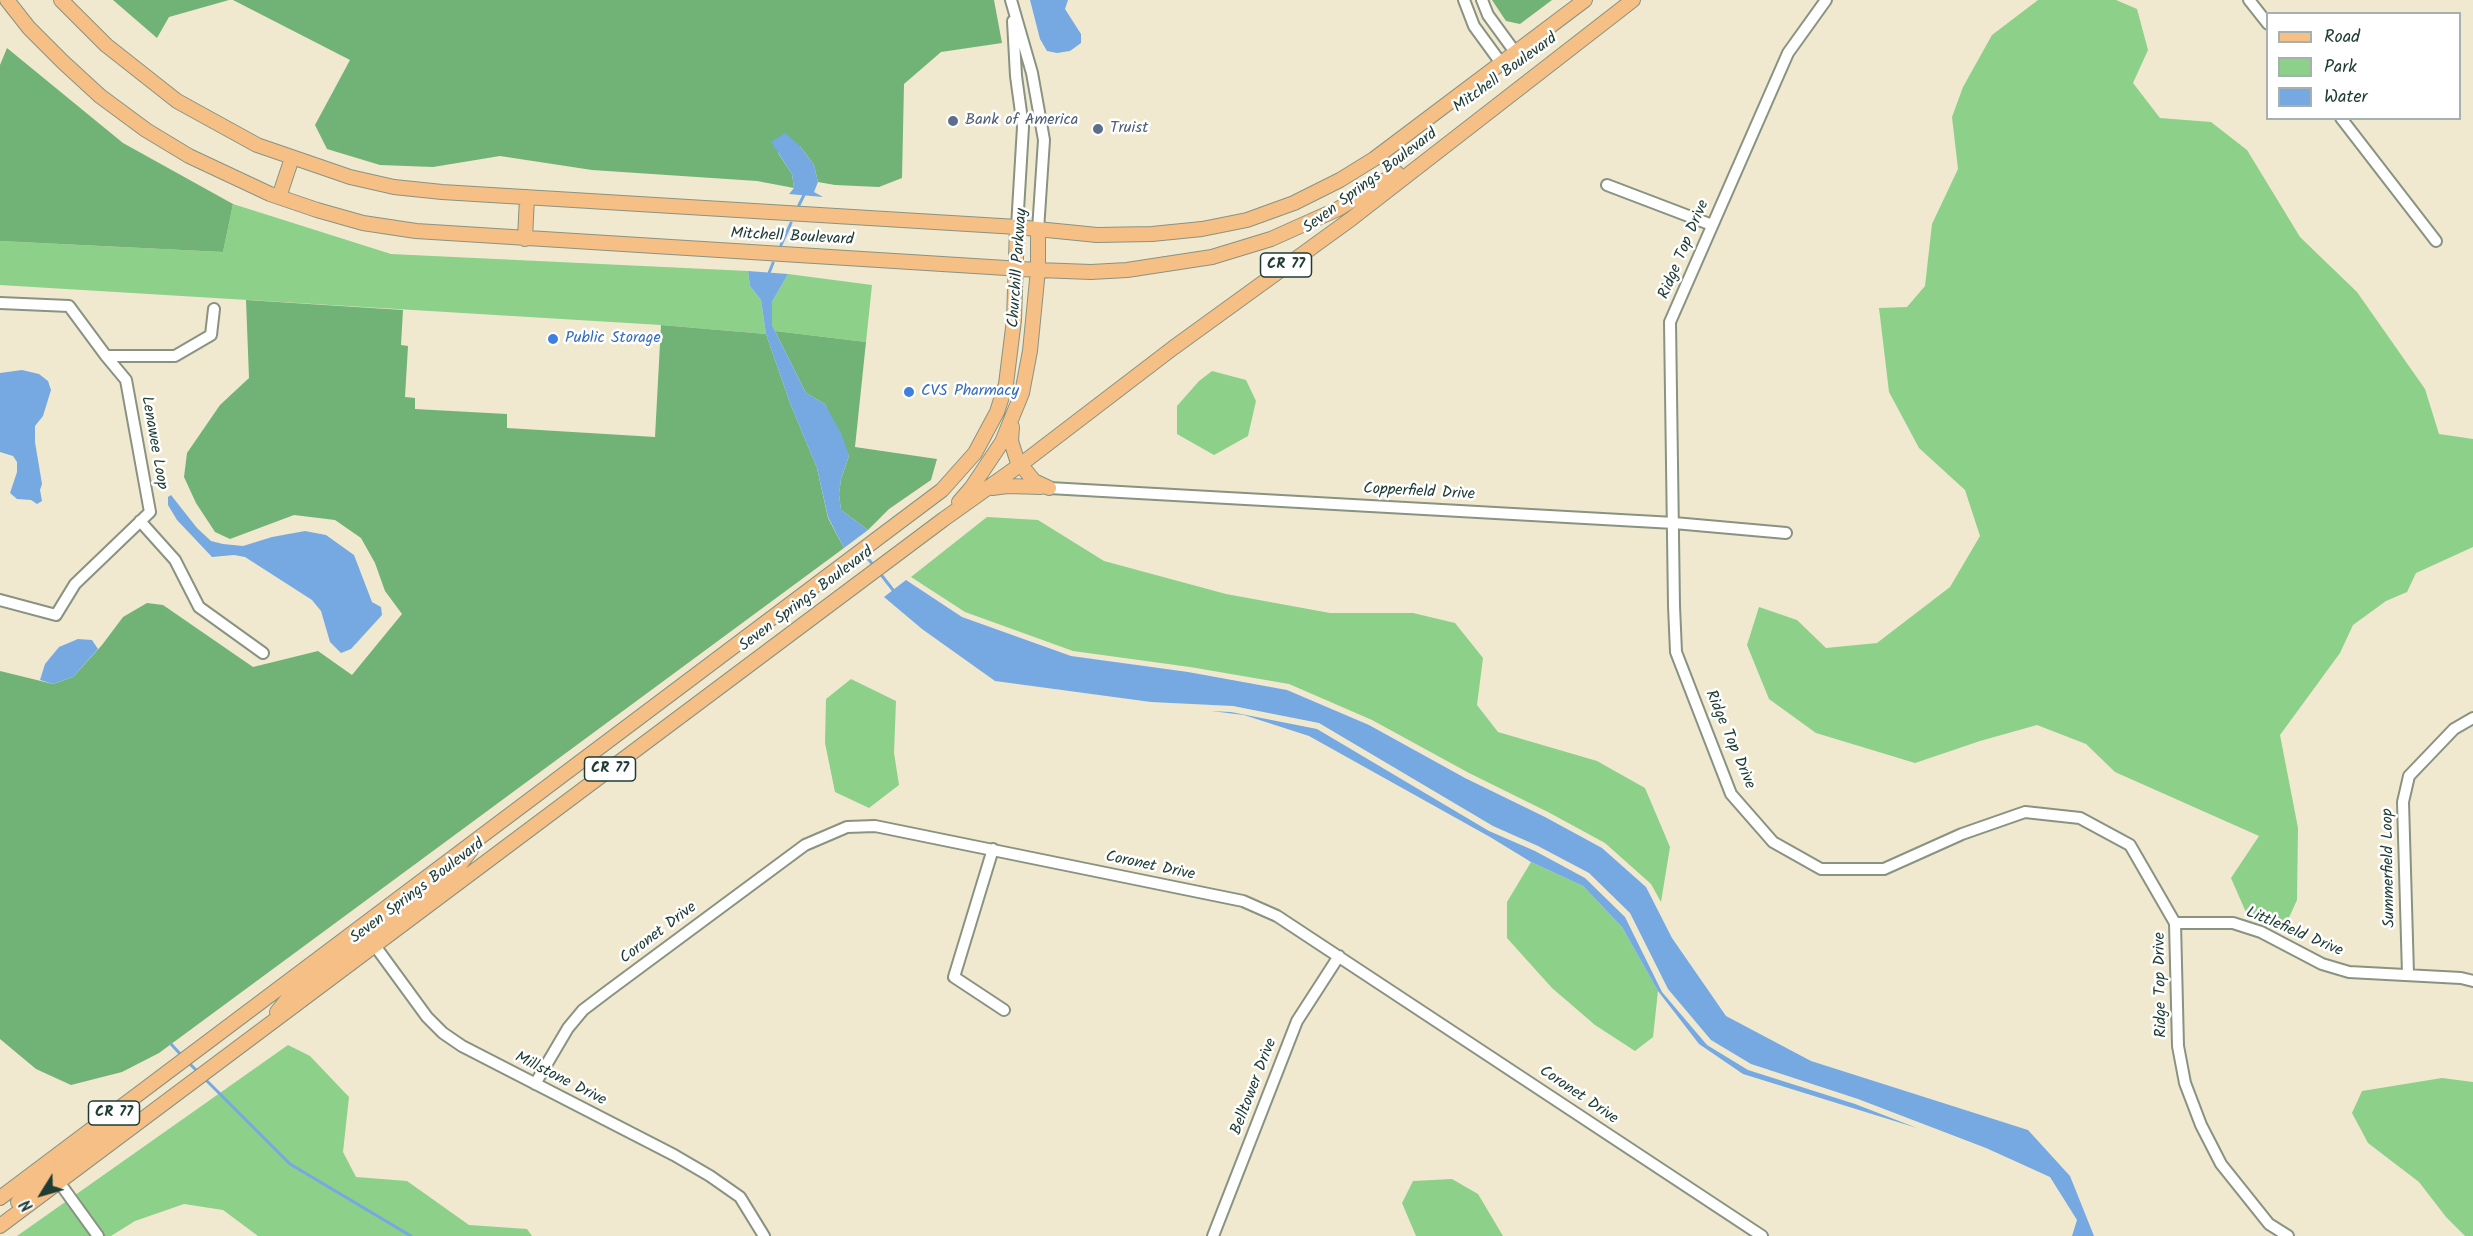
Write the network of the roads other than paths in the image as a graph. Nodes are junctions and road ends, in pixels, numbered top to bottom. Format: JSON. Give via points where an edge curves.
{"nodes":[{"id":1,"x":7,"y":0,"type":"edge"},
{"id":2,"x":61,"y":0,"type":"edge"},
{"id":3,"x":1011,"y":0,"type":"edge"},
{"id":4,"x":1464,"y":0,"type":"edge"},
{"id":5,"x":1482,"y":0,"type":"edge"},
{"id":6,"x":1585,"y":0,"type":"edge"},
{"id":7,"x":1633,"y":0,"type":"edge"},
{"id":8,"x":1826,"y":0,"type":"edge"},
{"id":9,"x":2249,"y":0,"type":"edge"},
{"id":10,"x":2266,"y":21,"type":"edge"},
{"id":11,"x":1583,"y":38,"type":"junction"},
{"id":12,"x":1515,"y":52,"type":"junction"},
{"id":13,"x":1501,"y":63,"type":"junction"},
{"id":14,"x":2343,"y":120,"type":"edge"},
{"id":15,"x":292,"y":158,"type":"junction"},
{"id":16,"x":1606,"y":185,"type":"dead end"},
{"id":17,"x":279,"y":197,"type":"junction"},
{"id":18,"x":527,"y":197,"type":"junction"},
{"id":19,"x":1712,"y":225,"type":"junction"},
{"id":20,"x":1017,"y":227,"type":"junction"},
{"id":21,"x":1038,"y":230,"type":"junction"},
{"id":22,"x":525,"y":239,"type":"junction"},
{"id":23,"x":2436,"y":241,"type":"dead end"},
{"id":24,"x":1015,"y":268,"type":"junction"},
{"id":25,"x":1038,"y":270,"type":"junction"},
{"id":26,"x":0,"y":303,"type":"edge"},
{"id":27,"x":214,"y":309,"type":"dead end"},
{"id":28,"x":106,"y":357,"type":"junction"},
{"id":29,"x":1013,"y":418,"type":"junction"},
{"id":30,"x":1020,"y":465,"type":"junction"},
{"id":31,"x":1049,"y":488,"type":"junction"},
{"id":32,"x":987,"y":490,"type":"junction"},
{"id":33,"x":944,"y":519,"type":"junction"},
{"id":34,"x":140,"y":521,"type":"junction"},
{"id":35,"x":1674,"y":523,"type":"junction"},
{"id":36,"x":1786,"y":533,"type":"dead end"},
{"id":37,"x":0,"y":600,"type":"edge"},
{"id":38,"x":263,"y":652,"type":"dead end"},
{"id":39,"x":2473,"y":718,"type":"edge"},
{"id":40,"x":993,"y":849,"type":"junction"},
{"id":41,"x":2175,"y":923,"type":"junction"},
{"id":42,"x":368,"y":936,"type":"junction"},
{"id":43,"x":1339,"y":956,"type":"junction"},
{"id":44,"x":2408,"y":974,"type":"junction"},
{"id":45,"x":2473,"y":981,"type":"edge"},
{"id":46,"x":1004,"y":1010,"type":"dead end"},
{"id":47,"x":181,"y":1063,"type":"junction"},
{"id":48,"x":535,"y":1084,"type":"junction"},
{"id":49,"x":47,"y":1163,"type":"junction"},
{"id":50,"x":58,"y":1182,"type":"junction"},
{"id":51,"x":0,"y":1198,"type":"edge"},
{"id":52,"x":0,"y":1221,"type":"edge"},
{"id":53,"x":0,"y":1226,"type":"edge"},
{"id":54,"x":98,"y":1236,"type":"edge"},
{"id":55,"x":764,"y":1236,"type":"edge"},
{"id":56,"x":1213,"y":1236,"type":"edge"},
{"id":57,"x":1762,"y":1236,"type":"edge"},
{"id":58,"x":2288,"y":1236,"type":"edge"}],
"edges":[{"from":1,"to":17,"type":"main road","name":"Mitchell Boulevard","via":[[63,62],[146,130],[215,170]]},
{"from":2,"to":15,"type":"main road","name":"Mitchell Boulevard","via":[[106,45],[177,101],[236,134]]},
{"from":3,"to":20,"type":"street","name":"Churchill Parkway","via":[[1023,127]]},
{"from":3,"to":21,"type":"street","name":"Churchill Parkway","via":[[1032,73],[1044,140]]},
{"from":4,"to":13,"type":"street","via":[[1474,26]]},
{"from":5,"to":12,"type":"street"},
{"from":6,"to":12,"type":"main road","name":"Seven Springs Boulevard"},
{"from":7,"to":11,"type":"main road","name":"Seven Springs Boulevard","number":"CR 77"},
{"from":8,"to":19,"type":"street","name":"Ridge Top Drive","via":[[1788,53]]},
{"from":9,"to":10,"type":"street"},
{"from":11,"to":25,"type":"main road","name":"Mitchell Boulevard","via":[[1401,171],[1292,231],[1231,252],[1160,267],[1091,272]]},
{"from":11,"to":30,"type":"main road","name":"Seven Springs Boulevard","number":"CR 77","via":[[1384,194]]},
{"from":12,"to":13,"type":"main road","name":"Seven Springs Boulevard"},
{"from":13,"to":21,"type":"main road","name":"Seven Springs Boulevard","via":[[1374,159],[1294,203],[1247,220],[1172,232],[1097,235]]},
{"from":14,"to":23,"type":"street"},
{"from":15,"to":17,"type":"main road"},
{"from":15,"to":18,"type":"main road","name":"Mitchell Boulevard","via":[[394,187]]},
{"from":16,"to":19,"type":"street"},
{"from":17,"to":22,"type":"main road","name":"Mitchell Boulevard","via":[[363,222],[416,231]]},
{"from":18,"to":20,"type":"main road","name":"Mitchell Boulevard"},
{"from":18,"to":22,"type":"main road"},
{"from":19,"to":35,"type":"street","name":"Ridge Top Drive","via":[[1670,322]]},
{"from":20,"to":21,"type":"main road","name":"Mitchell Boulevard"},
{"from":20,"to":24,"type":"main road","name":"Churchill Parkway","number":"CR 77"},
{"from":21,"to":25,"type":"main road","name":"Churchill Parkway"},
{"from":22,"to":24,"type":"main road","name":"Mitchell Boulevard"},
{"from":24,"to":25,"type":"main road","name":"Mitchell Boulevard"},
{"from":24,"to":42,"type":"main road","name":"Seven Springs Boulevard","number":"CR 77","via":[[1014,320],[1002,398],[975,453],[955,477],[929,502],[477,841],[458,867]]},
{"from":25,"to":29,"type":"main road","name":"Churchill Parkway","via":[[1030,351]]},
{"from":26,"to":28,"type":"street","name":"Lenawee Loop","via":[[69,306]]},
{"from":27,"to":28,"type":"street","via":[[211,335],[175,356]]},
{"from":28,"to":34,"type":"street","name":"Lenawee Loop","via":[[126,380],[150,513]]},
{"from":29,"to":30,"type":"main road","via":[[1012,448]]},
{"from":29,"to":33,"type":"main road","name":"Churchill Parkway","via":[[993,458]]},
{"from":30,"to":31,"type":"main road","via":[[1034,482]]},
{"from":30,"to":32,"type":"main road","name":"Seven Springs Boulevard","number":"CR 77"},
{"from":31,"to":32,"type":"main road","via":[[1008,486]]},
{"from":31,"to":35,"type":"street","name":"Copperfield Drive"},
{"from":32,"to":33,"type":"main road","name":"Seven Springs Boulevard","number":"CR 77"},
{"from":33,"to":42,"type":"main road","name":"Seven Springs Boulevard","number":"CR 77"},
{"from":34,"to":37,"type":"street","via":[[75,584],[56,615]]},
{"from":34,"to":38,"type":"street","via":[[175,560],[199,606]]},
{"from":35,"to":36,"type":"street","name":"Copperfield Drive"},
{"from":35,"to":41,"type":"street","name":"Ridge Top Drive","via":[[1676,652],[1731,794],[1773,842],[1821,869],[1884,868],[2025,812],[2080,818],[2130,845]]},
{"from":39,"to":44,"type":"street","name":"Summerfield Loop","via":[[2454,729],[2409,776],[2403,802]]},
{"from":40,"to":43,"type":"street","name":"Coronet Drive","via":[[1243,901],[1276,916]]},
{"from":40,"to":46,"type":"street","via":[[954,977]]},
{"from":40,"to":48,"type":"street","name":"Coronet Drive","via":[[863,825],[825,834],[796,851],[583,1010]]},
{"from":41,"to":44,"type":"street","name":"Littlefield Drive","via":[[2233,923],[2349,972]]},
{"from":41,"to":58,"type":"street","name":"Ridge Top Drive","via":[[2178,1046],[2185,1083],[2221,1164],[2269,1224]]},
{"from":42,"to":47,"type":"main road","name":"Seven Springs Boulevard","number":"CR 77"},
{"from":42,"to":48,"type":"street","name":"Millstone Drive","via":[[443,1033]]},
{"from":42,"to":50,"type":"main road","name":"Seven Springs Boulevard","number":"CR 77","via":[[274,1021]]},
{"from":43,"to":56,"type":"street","name":"Belltower Drive","via":[[1297,1021]]},
{"from":43,"to":57,"type":"street","name":"Coronet Drive"},
{"from":44,"to":45,"type":"street","name":"Littlefield Drive"},
{"from":47,"to":49,"type":"main road","name":"Seven Springs Boulevard","number":"CR 77"},
{"from":47,"to":50,"type":"main road","via":[[162,1088],[66,1162]]},
{"from":48,"to":55,"type":"street","name":"Millstone Drive","via":[[675,1155],[717,1181],[740,1197]]},
{"from":49,"to":51,"type":"main road","name":"Seven Springs Boulevard","number":"CR 77"},
{"from":49,"to":52,"type":"main road","via":[[48,1170],[41,1181]]},
{"from":50,"to":53,"type":"main road","name":"Seven Springs Boulevard","number":"CR 77"},
{"from":50,"to":54,"type":"street"}]}
